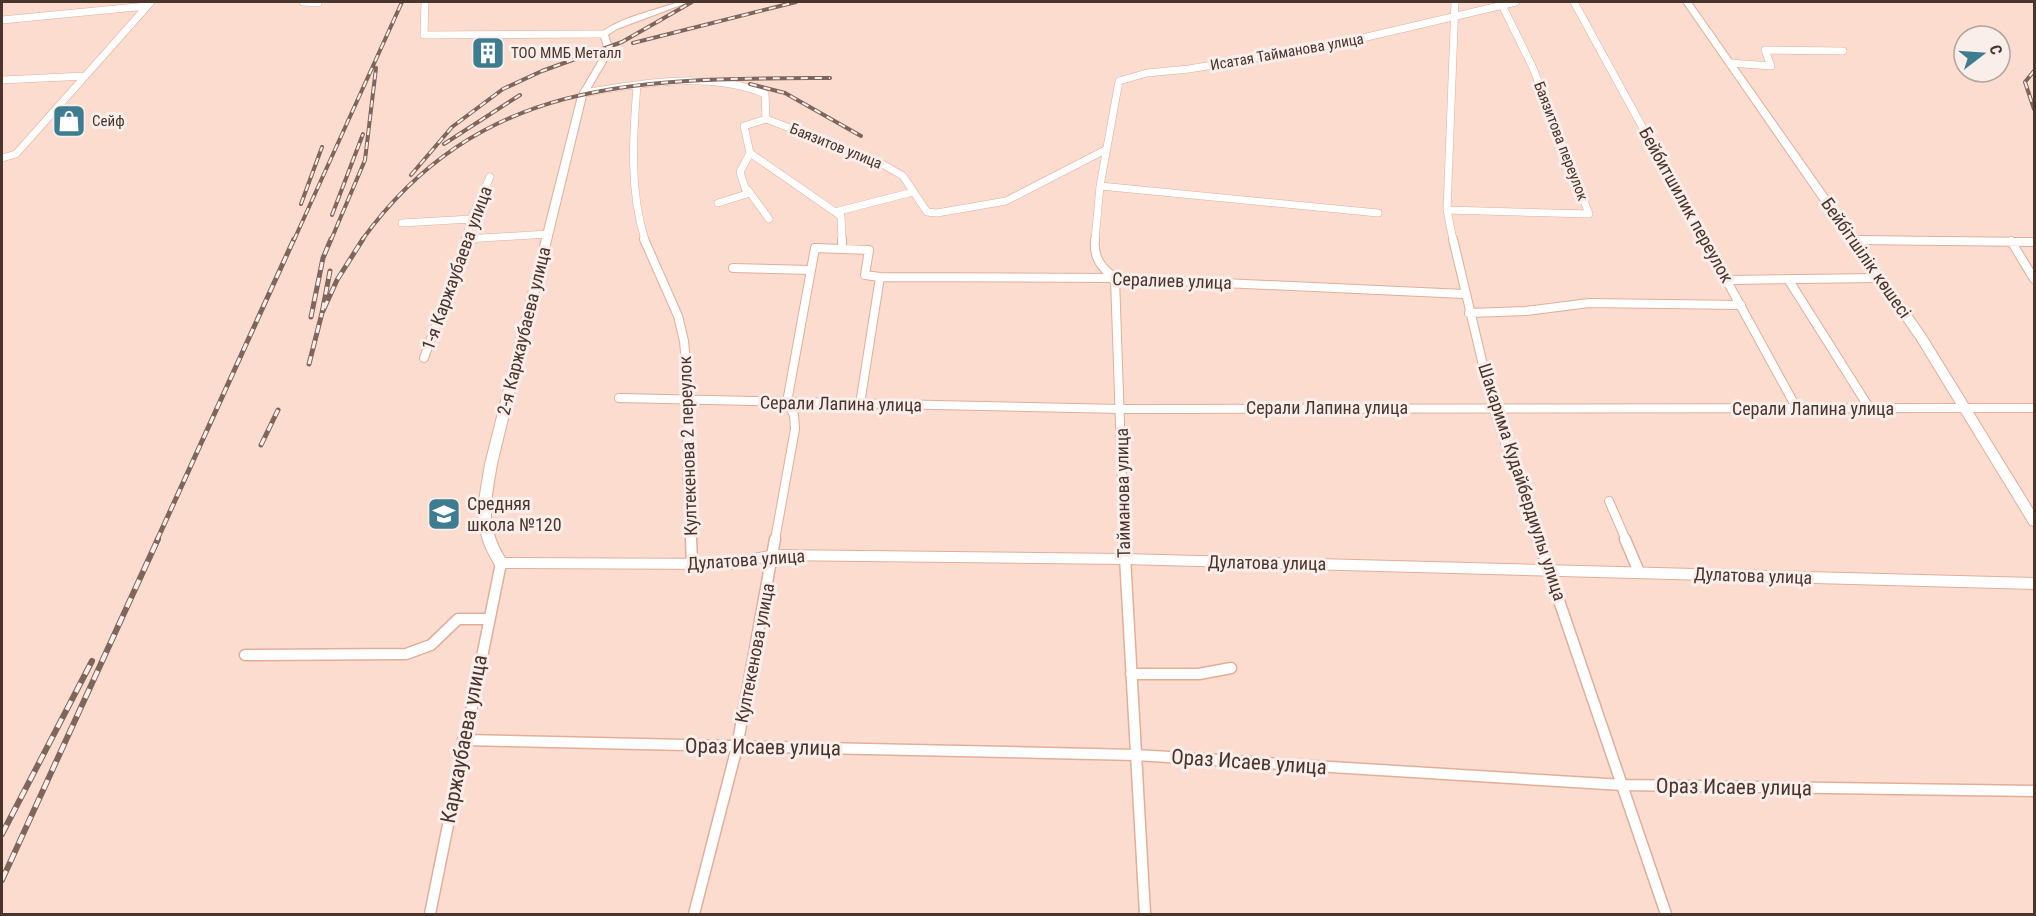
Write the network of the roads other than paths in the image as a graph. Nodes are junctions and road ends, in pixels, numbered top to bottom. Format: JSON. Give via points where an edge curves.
{"nodes":[{"id":1,"x":303,"y":2,"type":"edge"},
{"id":2,"x":425,"y":2,"type":"edge"},
{"id":3,"x":685,"y":2,"type":"edge"},
{"id":4,"x":1455,"y":2,"type":"edge"},
{"id":5,"x":1516,"y":2,"type":"edge"},
{"id":6,"x":1574,"y":2,"type":"edge"},
{"id":7,"x":1687,"y":2,"type":"edge"},
{"id":8,"x":318,"y":3,"type":"dead end"},
{"id":9,"x":149,"y":4,"type":"edge"},
{"id":10,"x":1502,"y":5,"type":"junction"},
{"id":11,"x":1455,"y":17,"type":"junction"},
{"id":12,"x":2,"y":20,"type":"edge"},
{"id":13,"x":604,"y":34,"type":"junction"},
{"id":14,"x":1843,"y":51,"type":"dead end"},
{"id":15,"x":1730,"y":63,"type":"junction"},
{"id":16,"x":85,"y":76,"type":"junction"},
{"id":17,"x":2,"y":80,"type":"edge"},
{"id":18,"x":638,"y":85,"type":"junction"},
{"id":19,"x":584,"y":95,"type":"junction"},
{"id":20,"x":766,"y":119,"type":"junction"},
{"id":21,"x":1107,"y":149,"type":"junction"},
{"id":22,"x":750,"y":153,"type":"junction"},
{"id":23,"x":2,"y":158,"type":"edge"},
{"id":24,"x":490,"y":177,"type":"dead end"},
{"id":25,"x":1100,"y":186,"type":"junction"},
{"id":26,"x":748,"y":190,"type":"junction"},
{"id":27,"x":913,"y":192,"type":"junction"},
{"id":28,"x":718,"y":202,"type":"dead end"},
{"id":29,"x":1447,"y":210,"type":"junction"},
{"id":30,"x":835,"y":212,"type":"junction"},
{"id":31,"x":1378,"y":213,"type":"dead end"},
{"id":32,"x":471,"y":219,"type":"junction"},
{"id":33,"x":769,"y":219,"type":"dead end"},
{"id":34,"x":402,"y":223,"type":"dead end"},
{"id":35,"x":548,"y":234,"type":"junction"},
{"id":36,"x":466,"y":239,"type":"junction"},
{"id":37,"x":1854,"y":240,"type":"junction"},
{"id":38,"x":2011,"y":241,"type":"junction"},
{"id":39,"x":2034,"y":242,"type":"edge"},
{"id":40,"x":842,"y":249,"type":"junction"},
{"id":41,"x":733,"y":268,"type":"dead end"},
{"id":42,"x":810,"y":270,"type":"junction"},
{"id":43,"x":880,"y":277,"type":"junction"},
{"id":44,"x":1115,"y":278,"type":"junction"},
{"id":45,"x":1880,"y":278,"type":"junction"},
{"id":46,"x":1788,"y":279,"type":"junction"},
{"id":47,"x":2034,"y":279,"type":"edge"},
{"id":48,"x":1728,"y":280,"type":"junction"},
{"id":49,"x":1464,"y":294,"type":"junction"},
{"id":50,"x":1741,"y":305,"type":"junction"},
{"id":51,"x":1469,"y":313,"type":"junction"},
{"id":52,"x":423,"y":358,"type":"dead end"},
{"id":53,"x":619,"y":398,"type":"dead end"},
{"id":54,"x":690,"y":401,"type":"junction"},
{"id":55,"x":787,"y":402,"type":"junction"},
{"id":56,"x":860,"y":404,"type":"junction"},
{"id":57,"x":1493,"y":407,"type":"junction"},
{"id":58,"x":2034,"y":408,"type":"edge"},
{"id":59,"x":1121,"y":409,"type":"junction"},
{"id":60,"x":1797,"y":409,"type":"junction"},
{"id":61,"x":1870,"y":409,"type":"junction"},
{"id":62,"x":1965,"y":410,"type":"junction"},
{"id":63,"x":1610,"y":501,"type":"dead end"},
{"id":64,"x":2034,"y":521,"type":"edge"},
{"id":65,"x":774,"y":555,"type":"junction"},
{"id":66,"x":1124,"y":559,"type":"junction"},
{"id":67,"x":501,"y":563,"type":"junction"},
{"id":68,"x":692,"y":564,"type":"junction"},
{"id":69,"x":1550,"y":570,"type":"junction"},
{"id":70,"x":1639,"y":572,"type":"junction"},
{"id":71,"x":2034,"y":584,"type":"edge"},
{"id":72,"x":488,"y":619,"type":"junction"},
{"id":73,"x":245,"y":655,"type":"dead end"},
{"id":74,"x":1232,"y":668,"type":"dead end"},
{"id":75,"x":1131,"y":674,"type":"junction"},
{"id":76,"x":463,"y":740,"type":"junction"},
{"id":77,"x":737,"y":747,"type":"junction"},
{"id":78,"x":1136,"y":755,"type":"junction"},
{"id":79,"x":1623,"y":785,"type":"junction"},
{"id":80,"x":2034,"y":791,"type":"edge"},
{"id":81,"x":430,"y":915,"type":"edge"},
{"id":82,"x":694,"y":915,"type":"edge"},
{"id":83,"x":1145,"y":915,"type":"edge"},
{"id":84,"x":1666,"y":915,"type":"edge"}],
"edges":[{"from":1,"to":8,"type":"street"},
{"from":2,"to":13,"type":"street","via":[[424,35]]},
{"from":3,"to":13,"type":"street"},
{"from":4,"to":11,"type":"street","name":"Шакарима Кудайбердиулы улица"},
{"from":5,"to":10,"type":"street","name":"Исатая Тайманова улица"},
{"from":6,"to":48,"type":"street","name":"Бейбитшилик переулок"},
{"from":7,"to":15,"type":"street","name":"Бейбітшілік көшесі"},
{"from":9,"to":12,"type":"street"},
{"from":9,"to":16,"type":"street"},
{"from":10,"to":11,"type":"street","name":"Исатая Тайманова улица"},
{"from":10,"to":29,"type":"street","name":"Баязитова переулок","via":[[1533,68],[1589,214]]},
{"from":11,"to":21,"type":"street","name":"Исатая Тайманова улица","via":[[1337,44],[1147,73],[1119,81]]},
{"from":11,"to":29,"type":"street","name":"Шакарима Кудайбердиулы улица"},
{"from":13,"to":19,"type":"street","name":"2-я Каржаубаева улица","via":[[609,50]]},
{"from":14,"to":15,"type":"street","via":[[1765,50],[1771,66]]},
{"from":15,"to":37,"type":"street","name":"Бейбітшілік көшесі"},
{"from":16,"to":17,"type":"street"},
{"from":16,"to":23,"type":"street","via":[[16,154]]},
{"from":18,"to":19,"type":"street"},
{"from":18,"to":20,"type":"street","via":[[744,86],[765,94]]},
{"from":18,"to":54,"type":"street","name":"Култекенова 2 переулок","via":[[632,172],[636,211],[684,339]]},
{"from":19,"to":35,"type":"street","name":"2-я Каржаубаева улица"},
{"from":20,"to":22,"type":"street","name":"Баязитов улица","via":[[744,126]]},
{"from":20,"to":27,"type":"street","name":"Баязитов улица","via":[[877,161],[903,176]]},
{"from":21,"to":25,"type":"street"},
{"from":21,"to":27,"type":"street","name":"Баязитов улица","via":[[1006,201],[937,213],[927,212]]},
{"from":22,"to":26,"type":"street","via":[[739,172],[739,179]]},
{"from":22,"to":30,"type":"street"},
{"from":24,"to":32,"type":"street","name":"1-я Каржаубаева улица"},
{"from":25,"to":31,"type":"street"},
{"from":25,"to":44,"type":"street","via":[[1094,248],[1101,268]]},
{"from":26,"to":28,"type":"street","via":[[747,194]]},
{"from":26,"to":33,"type":"street"},
{"from":27,"to":30,"type":"street"},
{"from":29,"to":49,"type":"street","name":"Шакарима Кудайбердиулы улица"},
{"from":30,"to":40,"type":"street","via":[[843,221]]},
{"from":32,"to":34,"type":"street"},
{"from":32,"to":36,"type":"street","name":"1-я Каржаубаева улица"},
{"from":35,"to":36,"type":"street"},
{"from":35,"to":67,"type":"street","name":"2-я Каржаубаева улица","via":[[491,464],[482,524],[487,543]]},
{"from":36,"to":52,"type":"street","name":"1-я Каржаубаева улица"},
{"from":37,"to":38,"type":"street"},
{"from":37,"to":45,"type":"street","name":"Бейбітшілік көшесі"},
{"from":38,"to":39,"type":"street"},
{"from":38,"to":47,"type":"street"},
{"from":40,"to":42,"type":"street","name":"Култекенова улица","via":[[815,248]]},
{"from":40,"to":43,"type":"street","via":[[869,250],[865,275]]},
{"from":41,"to":42,"type":"street"},
{"from":42,"to":55,"type":"street","name":"Култекенова улица"},
{"from":43,"to":44,"type":"street","name":"Сералиев улица"},
{"from":43,"to":56,"type":"street"},
{"from":44,"to":49,"type":"street","name":"Сералиев улица"},
{"from":44,"to":59,"type":"street","name":"Тайманова улица"},
{"from":45,"to":46,"type":"street"},
{"from":45,"to":62,"type":"street","name":"Бейбітшілік көшесі"},
{"from":46,"to":48,"type":"street"},
{"from":46,"to":61,"type":"street"},
{"from":48,"to":50,"type":"street","name":"Бейбитшилик переулок"},
{"from":49,"to":51,"type":"street","name":"Шакарима Кудайбердиулы улица"},
{"from":50,"to":51,"type":"street","via":[[1589,303]]},
{"from":50,"to":60,"type":"street","name":"Бейбитшилик переулок"},
{"from":51,"to":57,"type":"street","name":"Шакарима Кудайбердиулы улица"},
{"from":53,"to":54,"type":"street","name":"Серали Лапина улица"},
{"from":54,"to":55,"type":"street","name":"Серали Лапина улица"},
{"from":54,"to":68,"type":"street","name":"Култекенова 2 переулок","via":[[687,460]]},
{"from":55,"to":56,"type":"street","name":"Серали Лапина улица"},
{"from":55,"to":65,"type":"street","name":"Култекенова улица","via":[[794,415],[795,429]]},
{"from":56,"to":59,"type":"street","name":"Серали Лапина улица"},
{"from":57,"to":59,"type":"street","name":"Серали Лапина улица"},
{"from":57,"to":60,"type":"street","name":"Серали Лапина улица"},
{"from":57,"to":69,"type":"street","name":"Шакарима Кудайбердиулы улица"},
{"from":58,"to":62,"type":"street","name":"Серали Лапина улица"},
{"from":59,"to":66,"type":"street","name":"Тайманова улица"},
{"from":60,"to":61,"type":"street","name":"Серали Лапина улица"},
{"from":61,"to":62,"type":"street","name":"Серали Лапина улица"},
{"from":62,"to":64,"type":"street","name":"Бейбітшілік көшесі"},
{"from":63,"to":70,"type":"street"},
{"from":65,"to":66,"type":"street","name":"Дулатова улица"},
{"from":65,"to":68,"type":"street","name":"Дулатова улица","via":[[729,564]]},
{"from":65,"to":77,"type":"street","name":"Култекенова улица"},
{"from":66,"to":69,"type":"street","name":"Дулатова улица"},
{"from":66,"to":75,"type":"street","name":"Тайманова улица"},
{"from":67,"to":68,"type":"street","name":"Дулатова улица"},
{"from":67,"to":72,"type":"street","name":"Каржаубаева улица"},
{"from":69,"to":70,"type":"street","name":"Дулатова улица"},
{"from":69,"to":79,"type":"street","name":"Шакарима Кудайбердиулы улица"},
{"from":70,"to":71,"type":"street","name":"Дулатова улица"},
{"from":72,"to":73,"type":"street","via":[[458,620],[431,645],[406,654]]},
{"from":72,"to":76,"type":"street","name":"Каржаубаева улица"},
{"from":74,"to":75,"type":"street","via":[[1200,674]]},
{"from":75,"to":78,"type":"street","name":"Тайманова улица"},
{"from":76,"to":77,"type":"street","name":"Ораз Исаев улица"},
{"from":76,"to":81,"type":"street","name":"Каржаубаева улица"},
{"from":77,"to":78,"type":"street","name":"Ораз Исаев улица"},
{"from":77,"to":82,"type":"street","name":"Култекенова улица"},
{"from":78,"to":79,"type":"street","name":"Ораз Исаев улица"},
{"from":78,"to":83,"type":"street","name":"Тайманова улица"},
{"from":79,"to":80,"type":"street","name":"Ораз Исаев улица"},
{"from":79,"to":84,"type":"street","name":"Шакарима Кудайбердиулы улица"}]}
